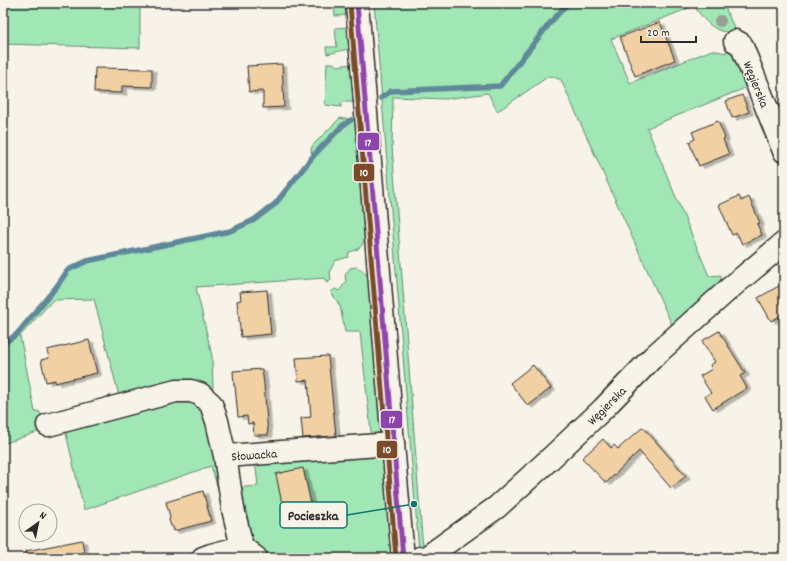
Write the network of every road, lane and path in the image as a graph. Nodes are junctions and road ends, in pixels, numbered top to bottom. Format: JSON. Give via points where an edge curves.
{"nodes":[{"id":1,"x":357,"y":3,"type":"edge"},
{"id":2,"x":736,"y":42,"type":"dead end"},
{"id":3,"x":784,"y":151,"type":"edge"},
{"id":4,"x":784,"y":243,"type":"edge"},
{"id":5,"x":48,"y":425,"type":"dead end"},
{"id":6,"x":393,"y":444,"type":"junction"},
{"id":7,"x":225,"y":456,"type":"junction"},
{"id":8,"x":249,"y":553,"type":"edge"},
{"id":9,"x":203,"y":558,"type":"edge"},
{"id":10,"x":403,"y":558,"type":"edge"},
{"id":11,"x":420,"y":558,"type":"edge"}],
"edges":[{"from":1,"to":6,"type":"street"},
{"from":2,"to":3,"type":"street","name":"Węgierska","via":[[741,44]]},
{"from":4,"to":11,"type":"street","name":"Węgierska","via":[[653,357],[603,409],[497,507],[427,557]]},
{"from":5,"to":7,"type":"street","via":[[176,391],[191,391],[200,394],[211,404],[218,421]]},
{"from":6,"to":7,"type":"street","name":"Słowacka"},
{"from":6,"to":10,"type":"street"},
{"from":7,"to":8,"type":"street","name":"Słowacka","via":[[233,509]]},
{"from":8,"to":9,"type":"street","via":[[211,555]]}]}
